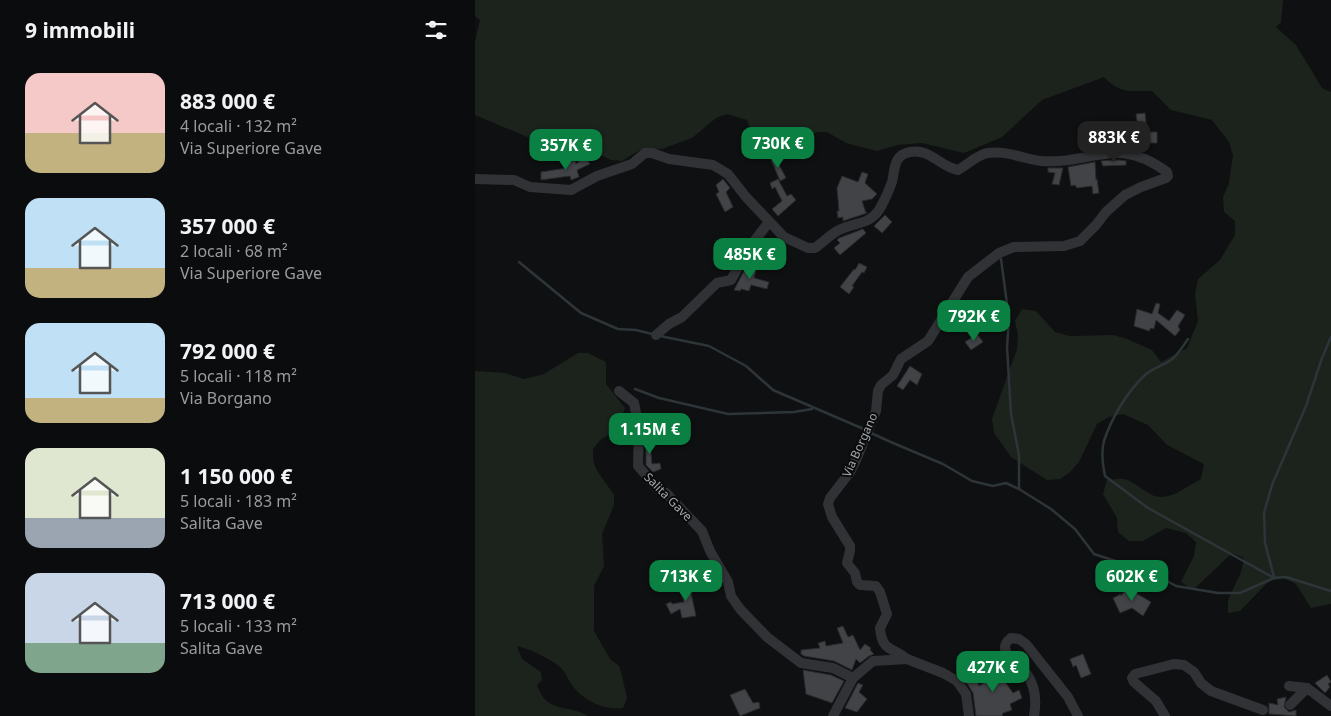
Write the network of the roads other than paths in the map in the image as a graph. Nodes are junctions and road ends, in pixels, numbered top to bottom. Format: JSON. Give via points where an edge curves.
{"nodes":[{"id":1,"x":475,"y":179,"type":"edge"},
{"id":2,"x":769,"y":222,"type":"junction"},
{"id":3,"x":657,"y":334,"type":"dead end"},
{"id":4,"x":619,"y":391,"type":"dead end"},
{"id":5,"x":907,"y":659,"type":"junction"},
{"id":6,"x":853,"y":678,"type":"junction"},
{"id":7,"x":1289,"y":686,"type":"dead end"},
{"id":8,"x":1307,"y":688,"type":"junction"},
{"id":9,"x":1290,"y":705,"type":"dead end"},
{"id":10,"x":1331,"y":706,"type":"edge"},
{"id":11,"x":1263,"y":710,"type":"dead end"},
{"id":12,"x":833,"y":716,"type":"edge"},
{"id":13,"x":969,"y":716,"type":"edge"},
{"id":14,"x":1034,"y":716,"type":"edge"},
{"id":15,"x":1078,"y":716,"type":"edge"},
{"id":16,"x":1165,"y":716,"type":"edge"}],
"edges":[{"from":1,"to":2,"type":"street","via":[[515,180],[530,187],[571,190],[597,176],[632,164],[645,153],[652,153],[720,169]]},
{"from":2,"to":3,"type":"street","via":[[748,249],[731,280],[717,283],[682,318]]},
{"from":2,"to":5,"type":"street","name":"Via Borgano","via":[[784,237],[815,248],[837,230],[866,222],[875,215],[892,181],[898,158],[919,150],[950,169],[958,170],[985,153],[994,152],[1041,161],[1124,152],[1143,158],[1168,176],[1125,195],[1080,241],[1049,247],[1014,248],[999,253],[968,277],[928,341],[901,359],[893,375],[881,385],[876,411],[857,458],[828,504],[850,546],[847,563],[857,582],[875,586],[882,596],[887,614],[879,628],[884,644]]},
{"from":4,"to":6,"type":"street","name":"Salita Gave","via":[[634,403],[639,428],[638,466],[702,531],[740,609],[767,637],[801,663],[833,668]]},
{"from":5,"to":6,"type":"street","via":[[875,660]]},
{"from":5,"to":13,"type":"street","via":[[957,681],[966,694]]},
{"from":6,"to":12,"type":"street"},
{"from":7,"to":8,"type":"street"},
{"from":8,"to":9,"type":"street"},
{"from":8,"to":10,"type":"street"},
{"from":11,"to":16,"type":"street","via":[[1211,691],[1184,666],[1174,664],[1135,674],[1132,679],[1156,701]]},
{"from":14,"to":15,"type":"street","via":[[1035,693],[1031,681],[1005,649],[1011,638],[1026,644],[1068,697]]}]}
